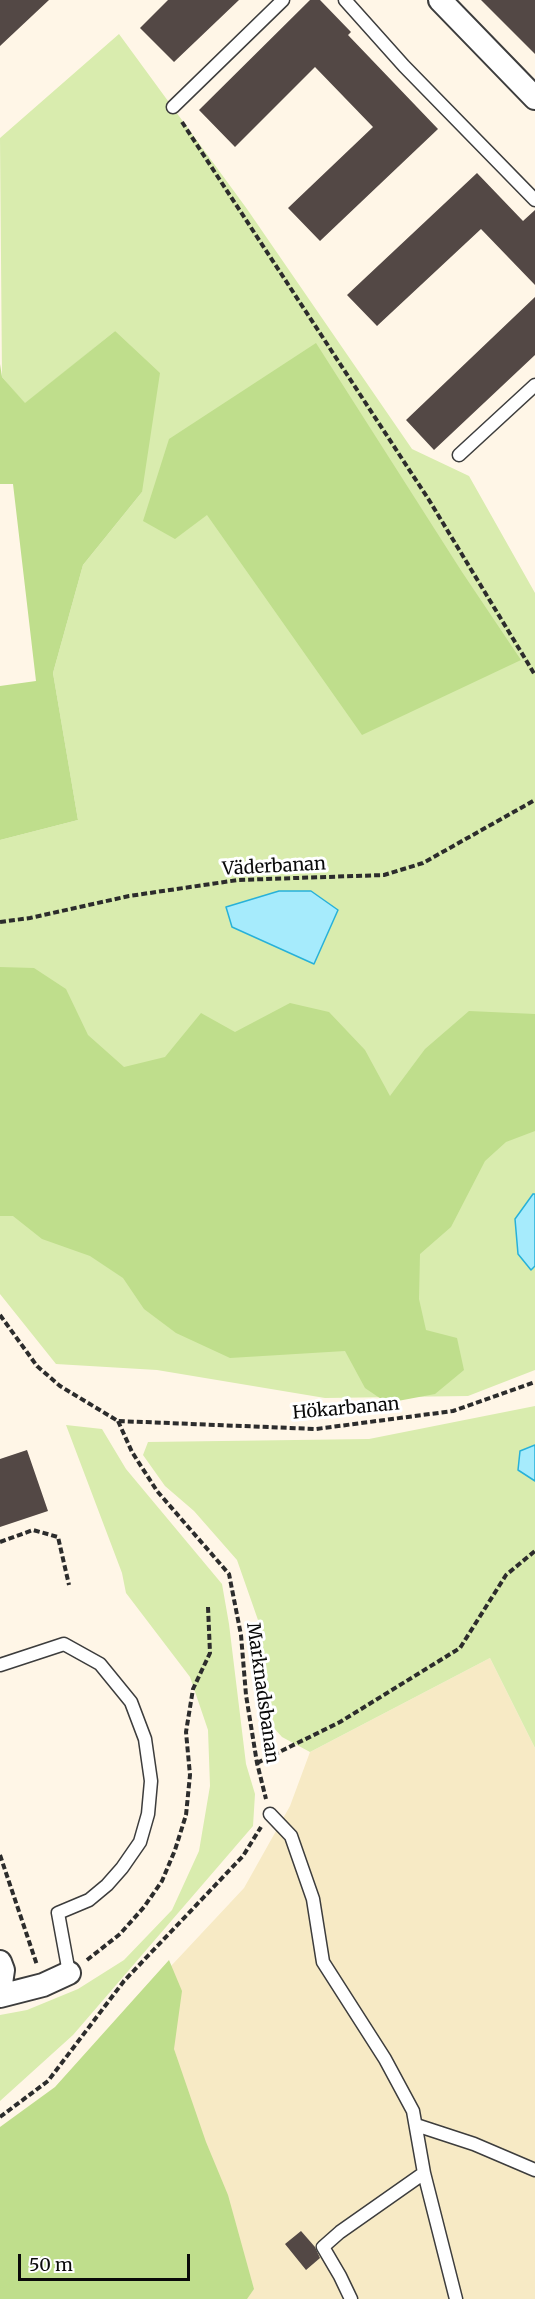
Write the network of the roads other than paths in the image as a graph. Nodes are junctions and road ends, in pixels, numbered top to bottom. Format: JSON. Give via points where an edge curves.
{"nodes":[{"id":1,"x":284,"y":0,"type":"edge"},
{"id":2,"x":345,"y":0,"type":"edge"},
{"id":3,"x":440,"y":0,"type":"edge"},
{"id":4,"x":535,"y":98,"type":"edge"},
{"id":5,"x":172,"y":107,"type":"road end"},
{"id":6,"x":535,"y":200,"type":"edge"},
{"id":7,"x":535,"y":385,"type":"edge"},
{"id":8,"x":459,"y":455,"type":"dead end"},
{"id":9,"x":0,"y":1665,"type":"edge"},
{"id":10,"x":270,"y":1814,"type":"road end"},
{"id":11,"x":0,"y":1962,"type":"edge"},
{"id":12,"x":69,"y":1973,"type":"joint"},
{"id":13,"x":0,"y":1990,"type":"edge"},
{"id":14,"x":0,"y":1996,"type":"edge"},
{"id":15,"x":416,"y":2126,"type":"junction"},
{"id":16,"x":535,"y":2170,"type":"edge"},
{"id":17,"x":424,"y":2173,"type":"junction"},
{"id":18,"x":351,"y":2299,"type":"edge"},
{"id":19,"x":456,"y":2299,"type":"edge"}],
"edges":[{"from":1,"to":5,"type":"lane"},
{"from":2,"to":6,"type":"lane"},
{"from":3,"to":4,"type":"street"},
{"from":7,"to":8,"type":"lane"},
{"from":9,"to":12,"type":"lane","via":[[64,1644],[100,1664],[131,1702],[146,1739],[151,1781],[140,1842],[107,1885],[89,1900],[58,1913]]},
{"from":10,"to":15,"type":"lane","via":[[291,1836],[313,1899],[323,1962],[385,2059],[413,2111]]},
{"from":11,"to":13,"type":"street"},
{"from":12,"to":14,"type":"street","via":[[43,1985]]},
{"from":15,"to":16,"type":"lane"},
{"from":15,"to":17,"type":"lane"},
{"from":17,"to":18,"type":"lane","via":[[323,2247]]},
{"from":17,"to":19,"type":"lane"}]}
